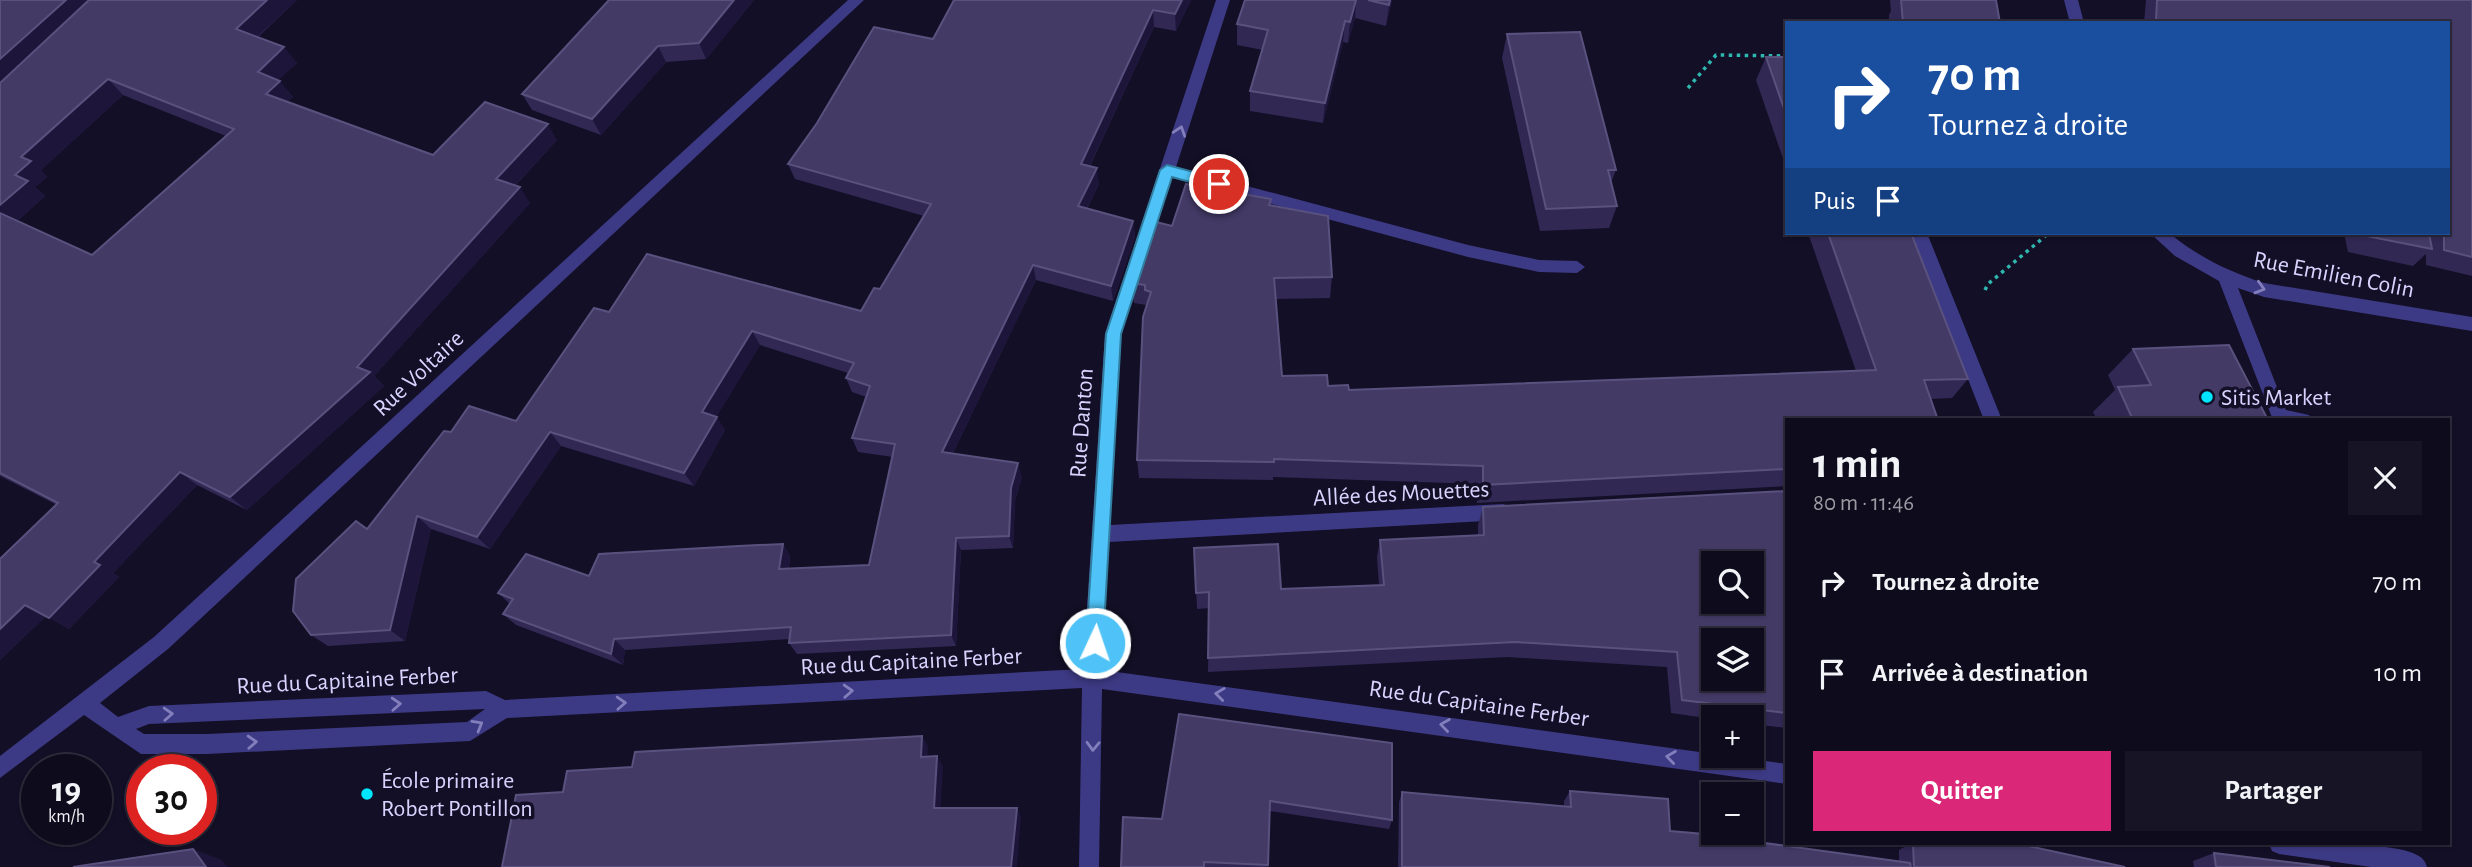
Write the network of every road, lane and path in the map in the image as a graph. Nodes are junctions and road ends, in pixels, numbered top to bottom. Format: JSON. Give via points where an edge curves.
{"nodes":[{"id":1,"x":858,"y":0,"type":"edge"},
{"id":2,"x":1223,"y":0,"type":"edge"},
{"id":3,"x":2071,"y":0,"type":"edge"},
{"id":4,"x":2076,"y":21,"type":"edge"},
{"id":5,"x":1785,"y":56,"type":"edge"},
{"id":6,"x":1688,"y":88,"type":"dead end"},
{"id":7,"x":1167,"y":170,"type":"junction"},
{"id":8,"x":1920,"y":235,"type":"edge"},
{"id":9,"x":2047,"y":235,"type":"edge"},
{"id":10,"x":2160,"y":235,"type":"edge"},
{"id":11,"x":1577,"y":267,"type":"dead end"},
{"id":12,"x":2226,"y":277,"type":"junction"},
{"id":13,"x":2472,"y":324,"type":"edge"},
{"id":14,"x":1960,"y":338,"type":"junction"},
{"id":15,"x":1992,"y":418,"type":"edge"},
{"id":16,"x":2292,"y":418,"type":"edge"},
{"id":17,"x":1527,"y":511,"type":"edge"},
{"id":18,"x":1101,"y":534,"type":"junction"},
{"id":19,"x":1092,"y":678,"type":"junction"},
{"id":20,"x":86,"y":704,"type":"junction"},
{"id":21,"x":504,"y":709,"type":"junction"},
{"id":22,"x":116,"y":727,"type":"junction"},
{"id":23,"x":0,"y":768,"type":"edge"},
{"id":24,"x":1785,"y":774,"type":"edge"},
{"id":25,"x":2286,"y":845,"type":"edge"},
{"id":26,"x":1089,"y":867,"type":"edge"},
{"id":27,"x":2417,"y":867,"type":"edge"}],
"edges":[{"from":1,"to":20,"type":"street","name":"Rue Voltaire","via":[[195,613]]},
{"from":7,"to":2,"type":"street","name":"Rue Danton","one_way":true},
{"from":3,"to":4,"type":"street"},
{"from":5,"to":6,"type":"path","via":[[1716,55]]},
{"from":7,"to":11,"type":"street","via":[[1468,251],[1539,266]]},
{"from":7,"to":18,"type":"street","name":"Rue Danton","via":[[1113,334]]},
{"from":8,"to":14,"type":"street"},
{"from":9,"to":14,"type":"path","via":[[1988,284]]},
{"from":10,"to":12,"type":"street","name":"Rue Emilien Colin"},
{"from":12,"to":13,"type":"street","name":"Rue Emilien Colin","one_way":true,"via":[[2264,290]]},
{"from":12,"to":16,"type":"street","via":[[2280,416]]},
{"from":14,"to":15,"type":"street"},
{"from":17,"to":18,"type":"street","name":"Allée des Mouettes"},
{"from":18,"to":19,"type":"street","name":"Rue Danton"},
{"from":21,"to":19,"type":"street","name":"Rue du Capitaine Ferber","one_way":true},
{"from":24,"to":19,"type":"street","name":"Rue du Capitaine Ferber","one_way":true},
{"from":19,"to":26,"type":"street","name":"Rue Danton","one_way":true},
{"from":20,"to":22,"type":"street"},
{"from":20,"to":23,"type":"street","name":"Rue Voltaire"},
{"from":22,"to":21,"type":"street","name":"Rue du Capitaine Ferber","one_way":true,"via":[[149,715],[486,700]]},
{"from":22,"to":21,"type":"street","one_way":true,"via":[[141,744],[249,742],[470,731]]},
{"from":25,"to":27,"type":"street","via":[[2410,862]]}]}
